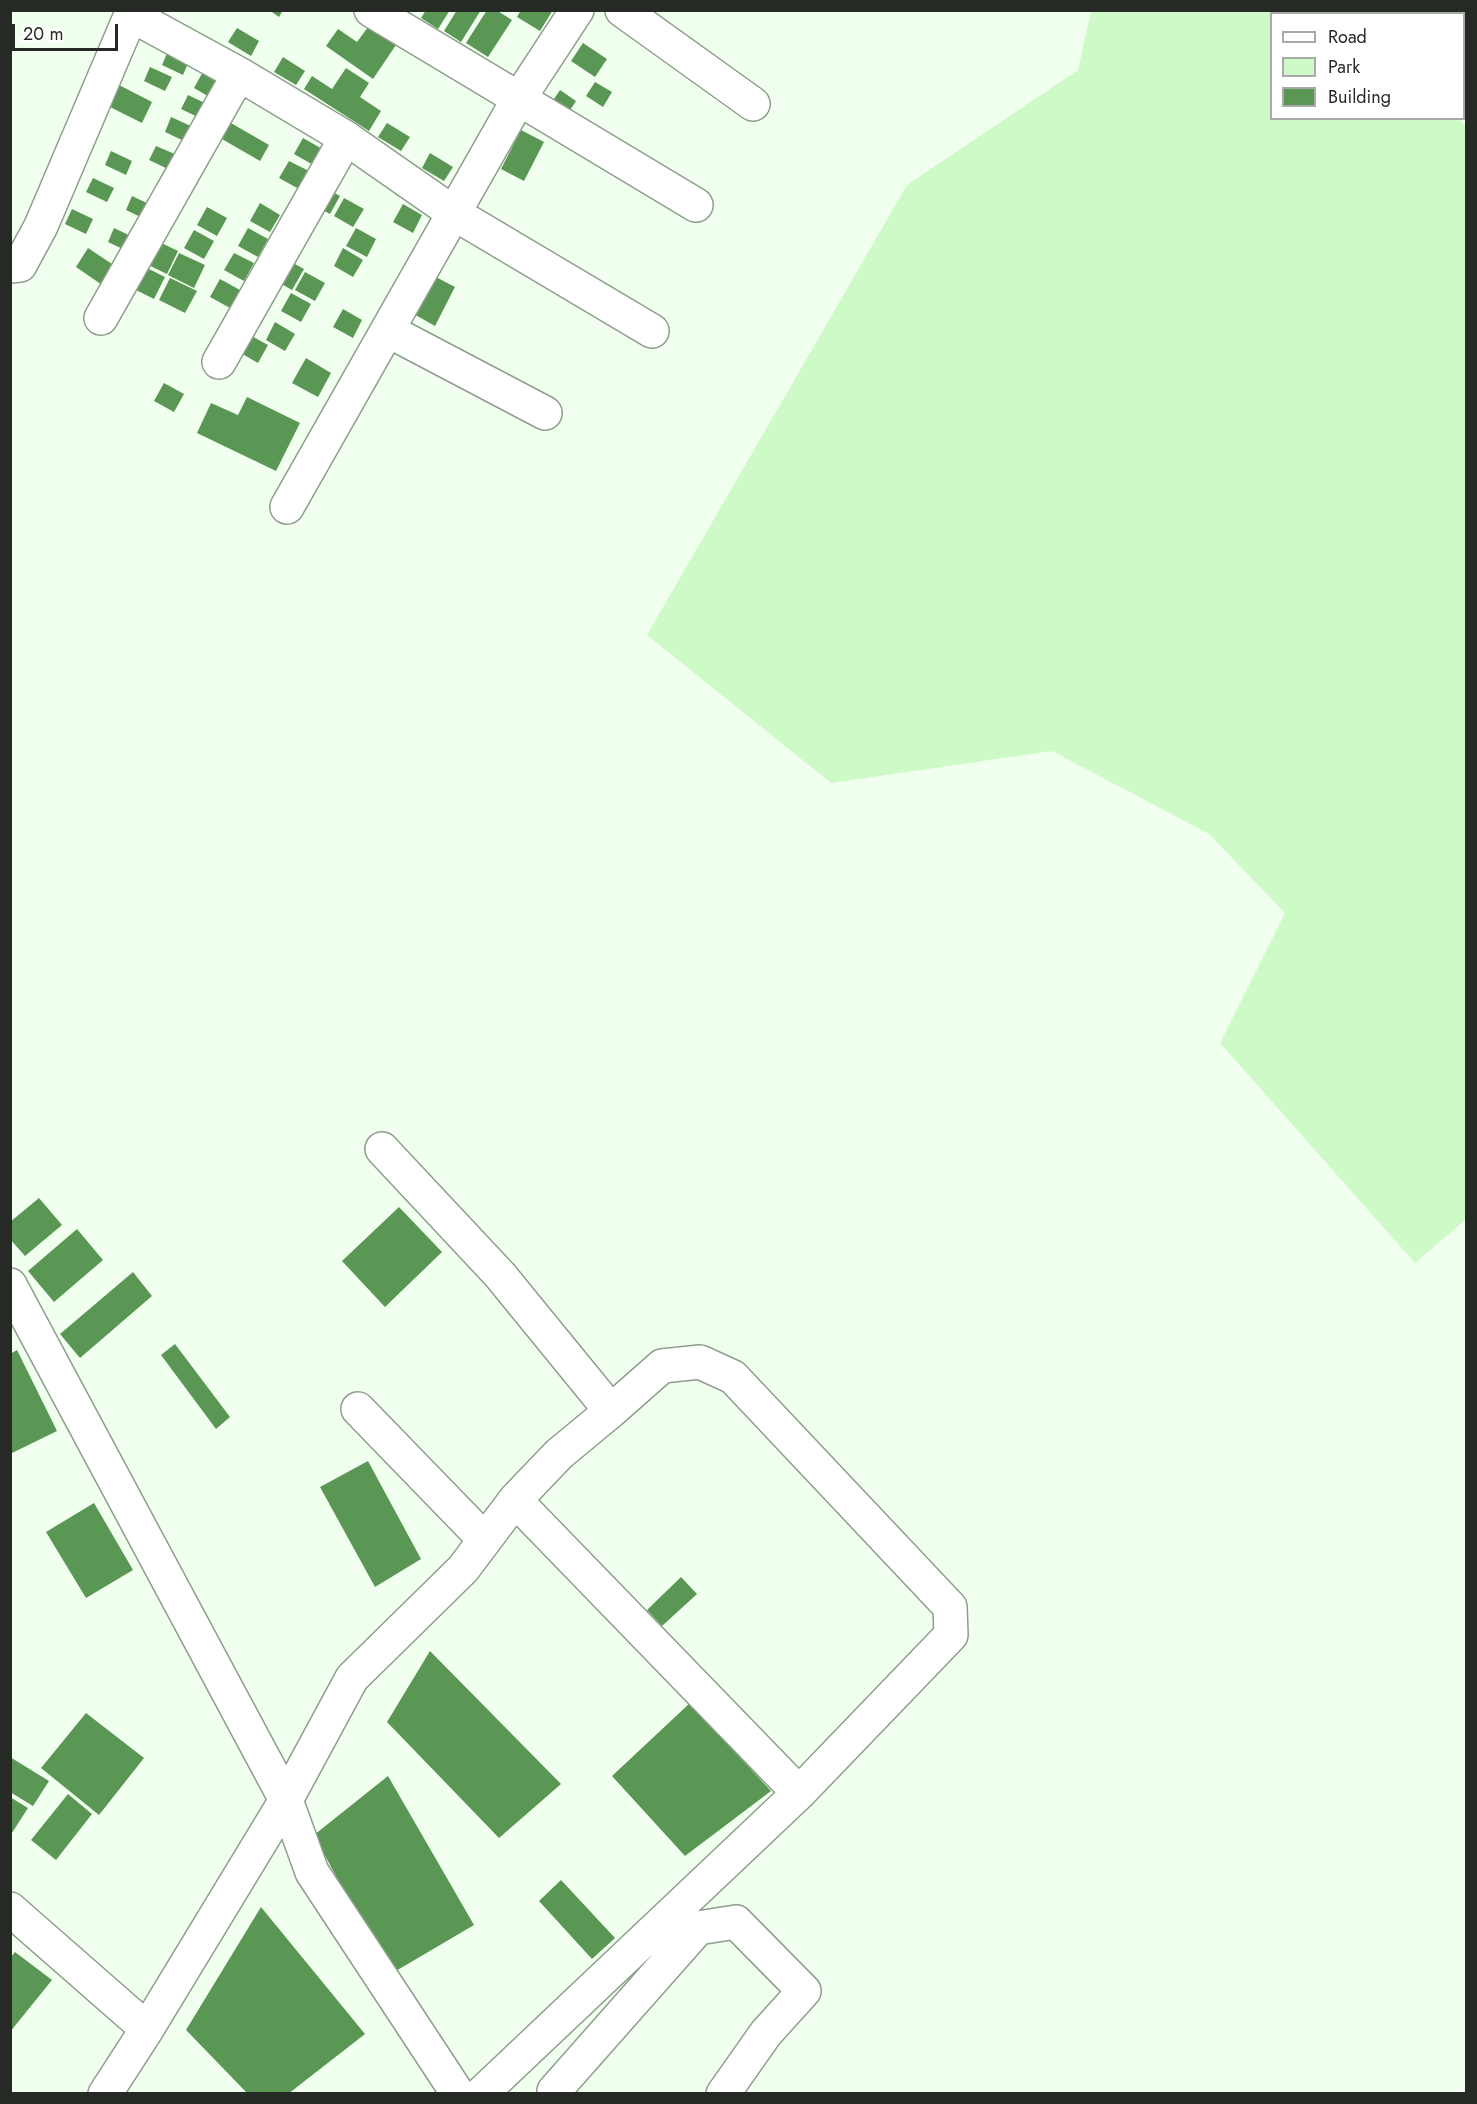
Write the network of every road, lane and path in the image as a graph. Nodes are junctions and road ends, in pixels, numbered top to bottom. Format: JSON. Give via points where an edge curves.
{"nodes":[{"id":1,"x":371,"y":10,"type":"edge"},
{"id":2,"x":578,"y":10,"type":"edge"},
{"id":3,"x":621,"y":10,"type":"edge"},
{"id":4,"x":132,"y":13,"type":"edge"},
{"id":5,"x":239,"y":74,"type":"junction"},
{"id":6,"x":518,"y":100,"type":"junction"},
{"id":7,"x":753,"y":104,"type":"dead end"},
{"id":8,"x":346,"y":138,"type":"junction"},
{"id":9,"x":696,"y":205,"type":"dead end"},
{"id":10,"x":455,"y":214,"type":"junction"},
{"id":11,"x":10,"y":266,"type":"edge"},
{"id":12,"x":101,"y":318,"type":"dead end"},
{"id":13,"x":389,"y":331,"type":"junction"},
{"id":14,"x":652,"y":331,"type":"dead end"},
{"id":15,"x":219,"y":362,"type":"dead end"},
{"id":16,"x":545,"y":413,"type":"dead end"},
{"id":17,"x":287,"y":507,"type":"dead end"},
{"id":18,"x":382,"y":1149,"type":"dead end"},
{"id":19,"x":10,"y":1285,"type":"edge"},
{"id":20,"x":358,"y":1409,"type":"dead end"},
{"id":21,"x":611,"y":1411,"type":"junction"},
{"id":22,"x":515,"y":1500,"type":"junction"},
{"id":23,"x":485,"y":1540,"type":"junction"},
{"id":24,"x":799,"y":1792,"type":"junction"},
{"id":25,"x":286,"y":1800,"type":"junction"},
{"id":26,"x":10,"y":1909,"type":"edge"},
{"id":27,"x":147,"y":2029,"type":"junction"},
{"id":28,"x":517,"y":2059,"type":"junction"},
{"id":29,"x":553,"y":2092,"type":"edge"},
{"id":30,"x":105,"y":2094,"type":"edge"},
{"id":31,"x":458,"y":2094,"type":"edge"},
{"id":32,"x":481,"y":2094,"type":"edge"},
{"id":33,"x":723,"y":2094,"type":"edge"}],
"edges":[{"from":1,"to":6,"type":"street"},
{"from":2,"to":6,"type":"street"},
{"from":3,"to":7,"type":"street"},
{"from":4,"to":5,"type":"street"},
{"from":4,"to":11,"type":"street","via":[[40,226],[20,265]]},
{"from":5,"to":8,"type":"street"},
{"from":5,"to":12,"type":"street"},
{"from":6,"to":9,"type":"street"},
{"from":6,"to":10,"type":"street"},
{"from":8,"to":10,"type":"street"},
{"from":8,"to":15,"type":"street"},
{"from":10,"to":13,"type":"street"},
{"from":10,"to":14,"type":"street"},
{"from":13,"to":16,"type":"street"},
{"from":13,"to":17,"type":"street"},
{"from":18,"to":21,"type":"street","via":[[500,1275]]},
{"from":19,"to":25,"type":"street"},
{"from":20,"to":23,"type":"street"},
{"from":21,"to":22,"type":"street","via":[[559,1454]]},
{"from":21,"to":24,"type":"street","via":[[662,1366],[700,1362],[733,1377],[950,1607],[951,1635]]},
{"from":22,"to":23,"type":"street"},
{"from":22,"to":24,"type":"street"},
{"from":23,"to":25,"type":"street","via":[[463,1569],[352,1678]]},
{"from":24,"to":28,"type":"street"},
{"from":25,"to":27,"type":"street"},
{"from":25,"to":31,"type":"street","via":[[312,1872]]},
{"from":26,"to":27,"type":"street"},
{"from":27,"to":30,"type":"street"},
{"from":28,"to":29,"type":"street"},
{"from":28,"to":32,"type":"street"},
{"from":29,"to":33,"type":"street","via":[[699,1928],[736,1922],[804,1991],[766,2033]]}]}
